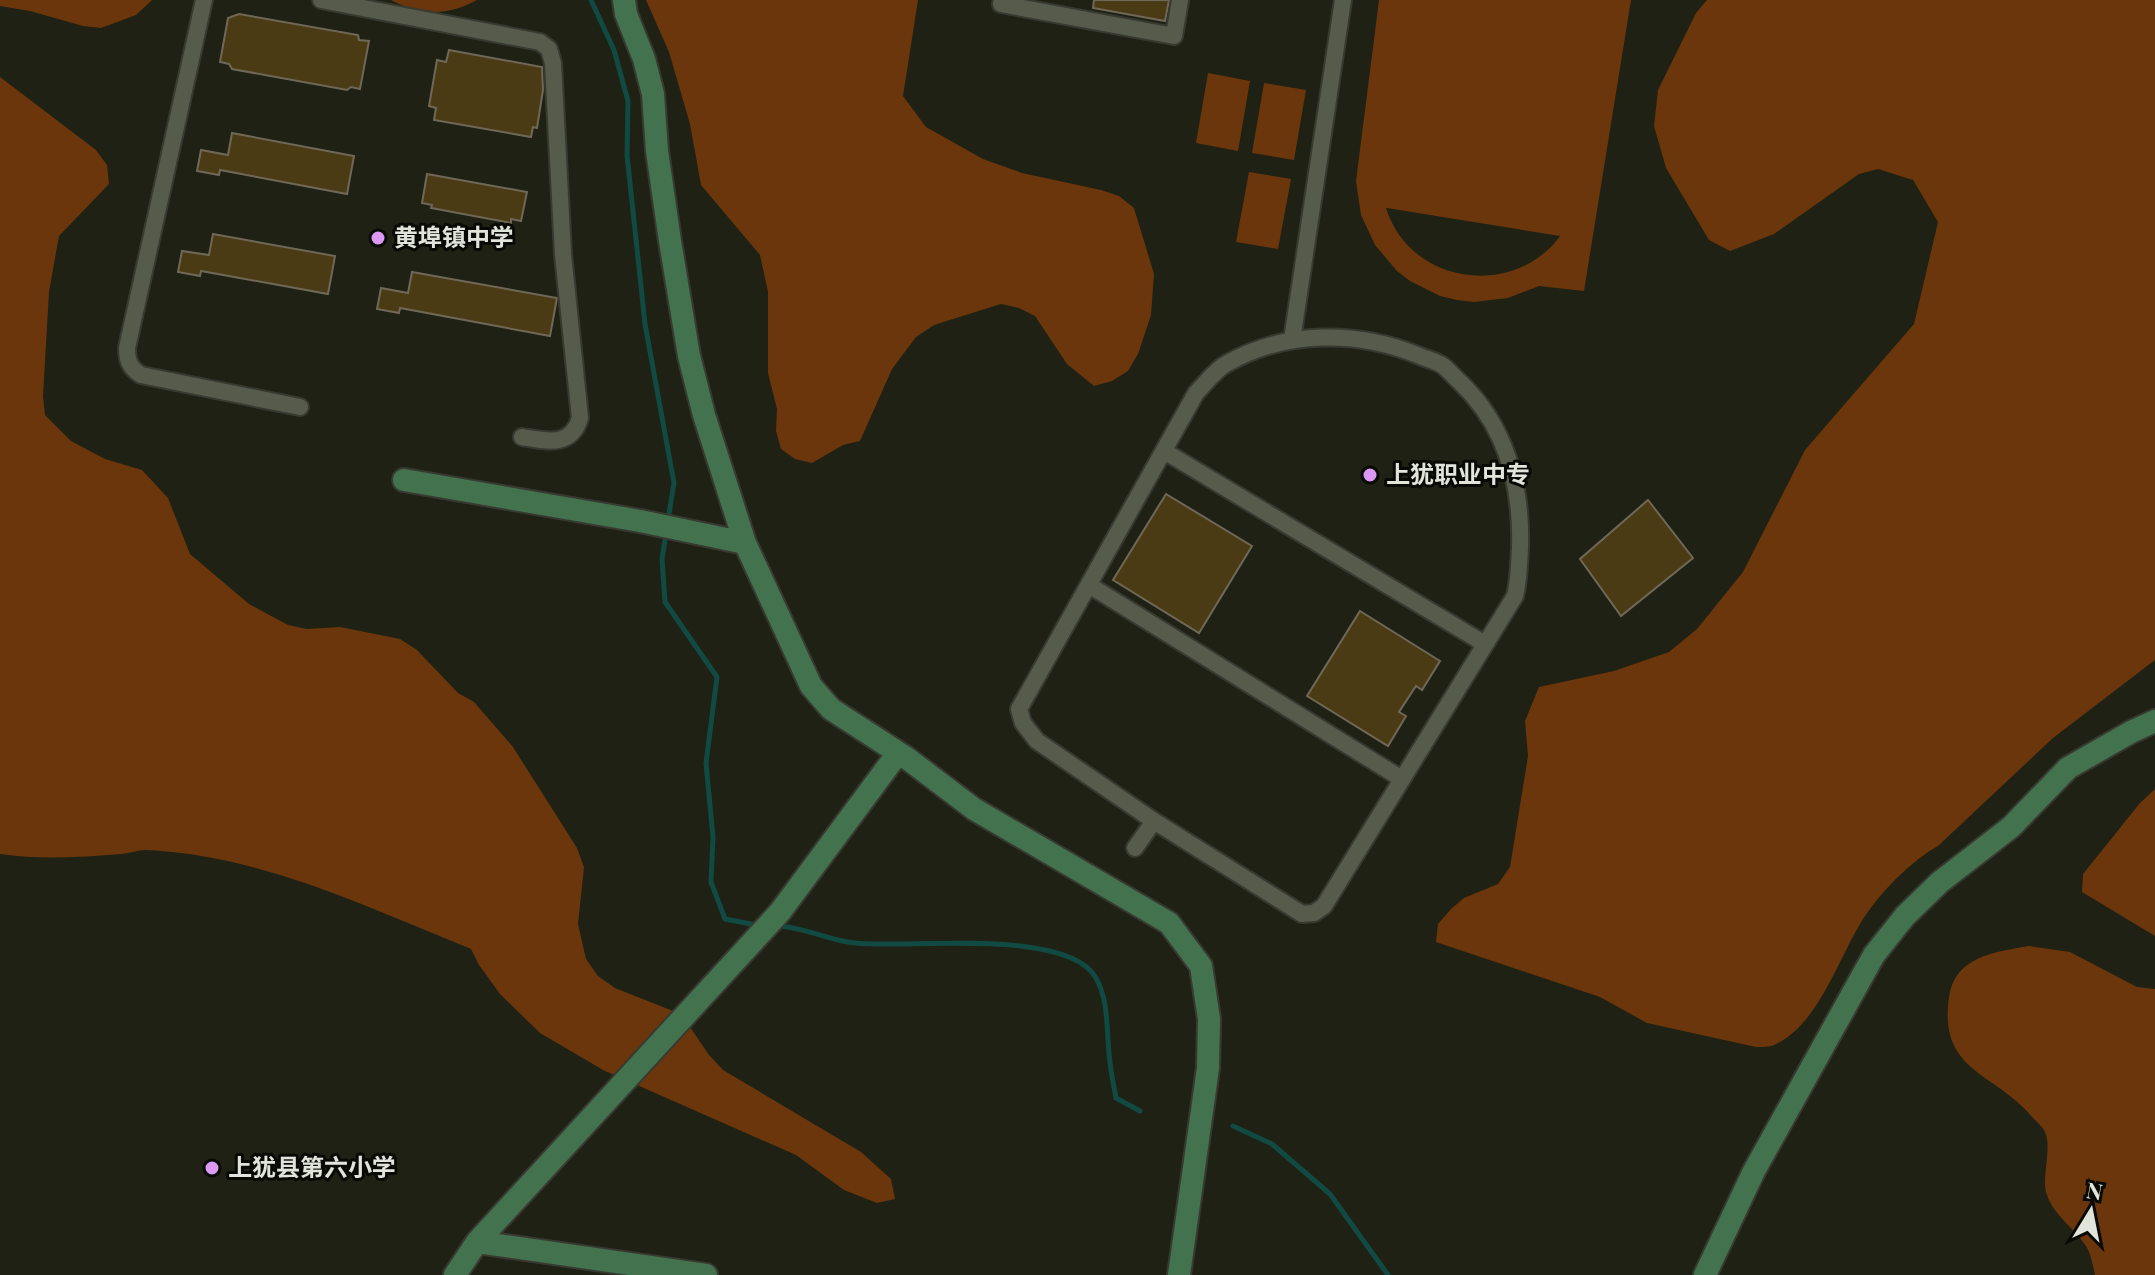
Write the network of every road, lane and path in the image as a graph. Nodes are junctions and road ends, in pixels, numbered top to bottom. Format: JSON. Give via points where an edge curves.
{"nodes":[{"id":1,"x":204,"y":0,"type":"edge"},
{"id":2,"x":321,"y":0,"type":"edge"},
{"id":3,"x":624,"y":0,"type":"edge"},
{"id":4,"x":1002,"y":0,"type":"edge"},
{"id":5,"x":1180,"y":0,"type":"edge"},
{"id":6,"x":1343,"y":0,"type":"edge"},
{"id":7,"x":1292,"y":340,"type":"junction"},
{"id":8,"x":300,"y":407,"type":"dead end"},
{"id":9,"x":522,"y":437,"type":"dead end"},
{"id":10,"x":1164,"y":451,"type":"junction"},
{"id":11,"x":404,"y":480,"type":"dead end"},
{"id":12,"x":745,"y":543,"type":"junction"},
{"id":13,"x":1089,"y":585,"type":"junction"},
{"id":14,"x":1485,"y":644,"type":"junction"},
{"id":15,"x":2155,"y":721,"type":"edge"},
{"id":16,"x":898,"y":753,"type":"junction"},
{"id":17,"x":1402,"y":779,"type":"junction"},
{"id":18,"x":1154,"y":821,"type":"junction"},
{"id":19,"x":1135,"y":848,"type":"dead end"},
{"id":20,"x":477,"y":1242,"type":"junction"},
{"id":21,"x":455,"y":1275,"type":"edge"},
{"id":22,"x":706,"y":1275,"type":"edge"},
{"id":23,"x":1179,"y":1275,"type":"edge"},
{"id":24,"x":1705,"y":1275,"type":"edge"}],
"edges":[{"from":1,"to":8,"type":"street","via":[[127,360],[141,375]]},
{"from":2,"to":9,"type":"street","via":[[540,42],[549,49],[580,418],[563,440]]},
{"from":3,"to":12,"type":"street","via":[[653,94],[689,356]]},
{"from":4,"to":5,"type":"street","via":[[1001,4],[1174,36]]},
{"from":6,"to":7,"type":"street"},
{"from":7,"to":10,"type":"street","via":[[1224,365],[1196,393]]},
{"from":7,"to":14,"type":"street","via":[[1338,336],[1391,344],[1443,366],[1491,419],[1509,456],[1521,520],[1515,596]]},
{"from":10,"to":13,"type":"street"},
{"from":10,"to":14,"type":"street"},
{"from":11,"to":12,"type":"street"},
{"from":12,"to":16,"type":"street","via":[[811,686],[831,709]]},
{"from":13,"to":17,"type":"street"},
{"from":13,"to":18,"type":"street","via":[[1019,709],[1037,741]]},
{"from":14,"to":17,"type":"street"},
{"from":15,"to":24,"type":"street","via":[[2068,768],[2011,827],[1905,916],[1867,969],[1754,1171]]},
{"from":16,"to":20,"type":"street","via":[[780,912]]},
{"from":16,"to":23,"type":"street","via":[[974,809],[1169,923],[1201,966],[1209,1019],[1208,1068]]},
{"from":17,"to":18,"type":"street","via":[[1324,906],[1314,913],[1302,914]]},
{"from":18,"to":19,"type":"street"},
{"from":20,"to":21,"type":"street"},
{"from":20,"to":22,"type":"street"}]}
